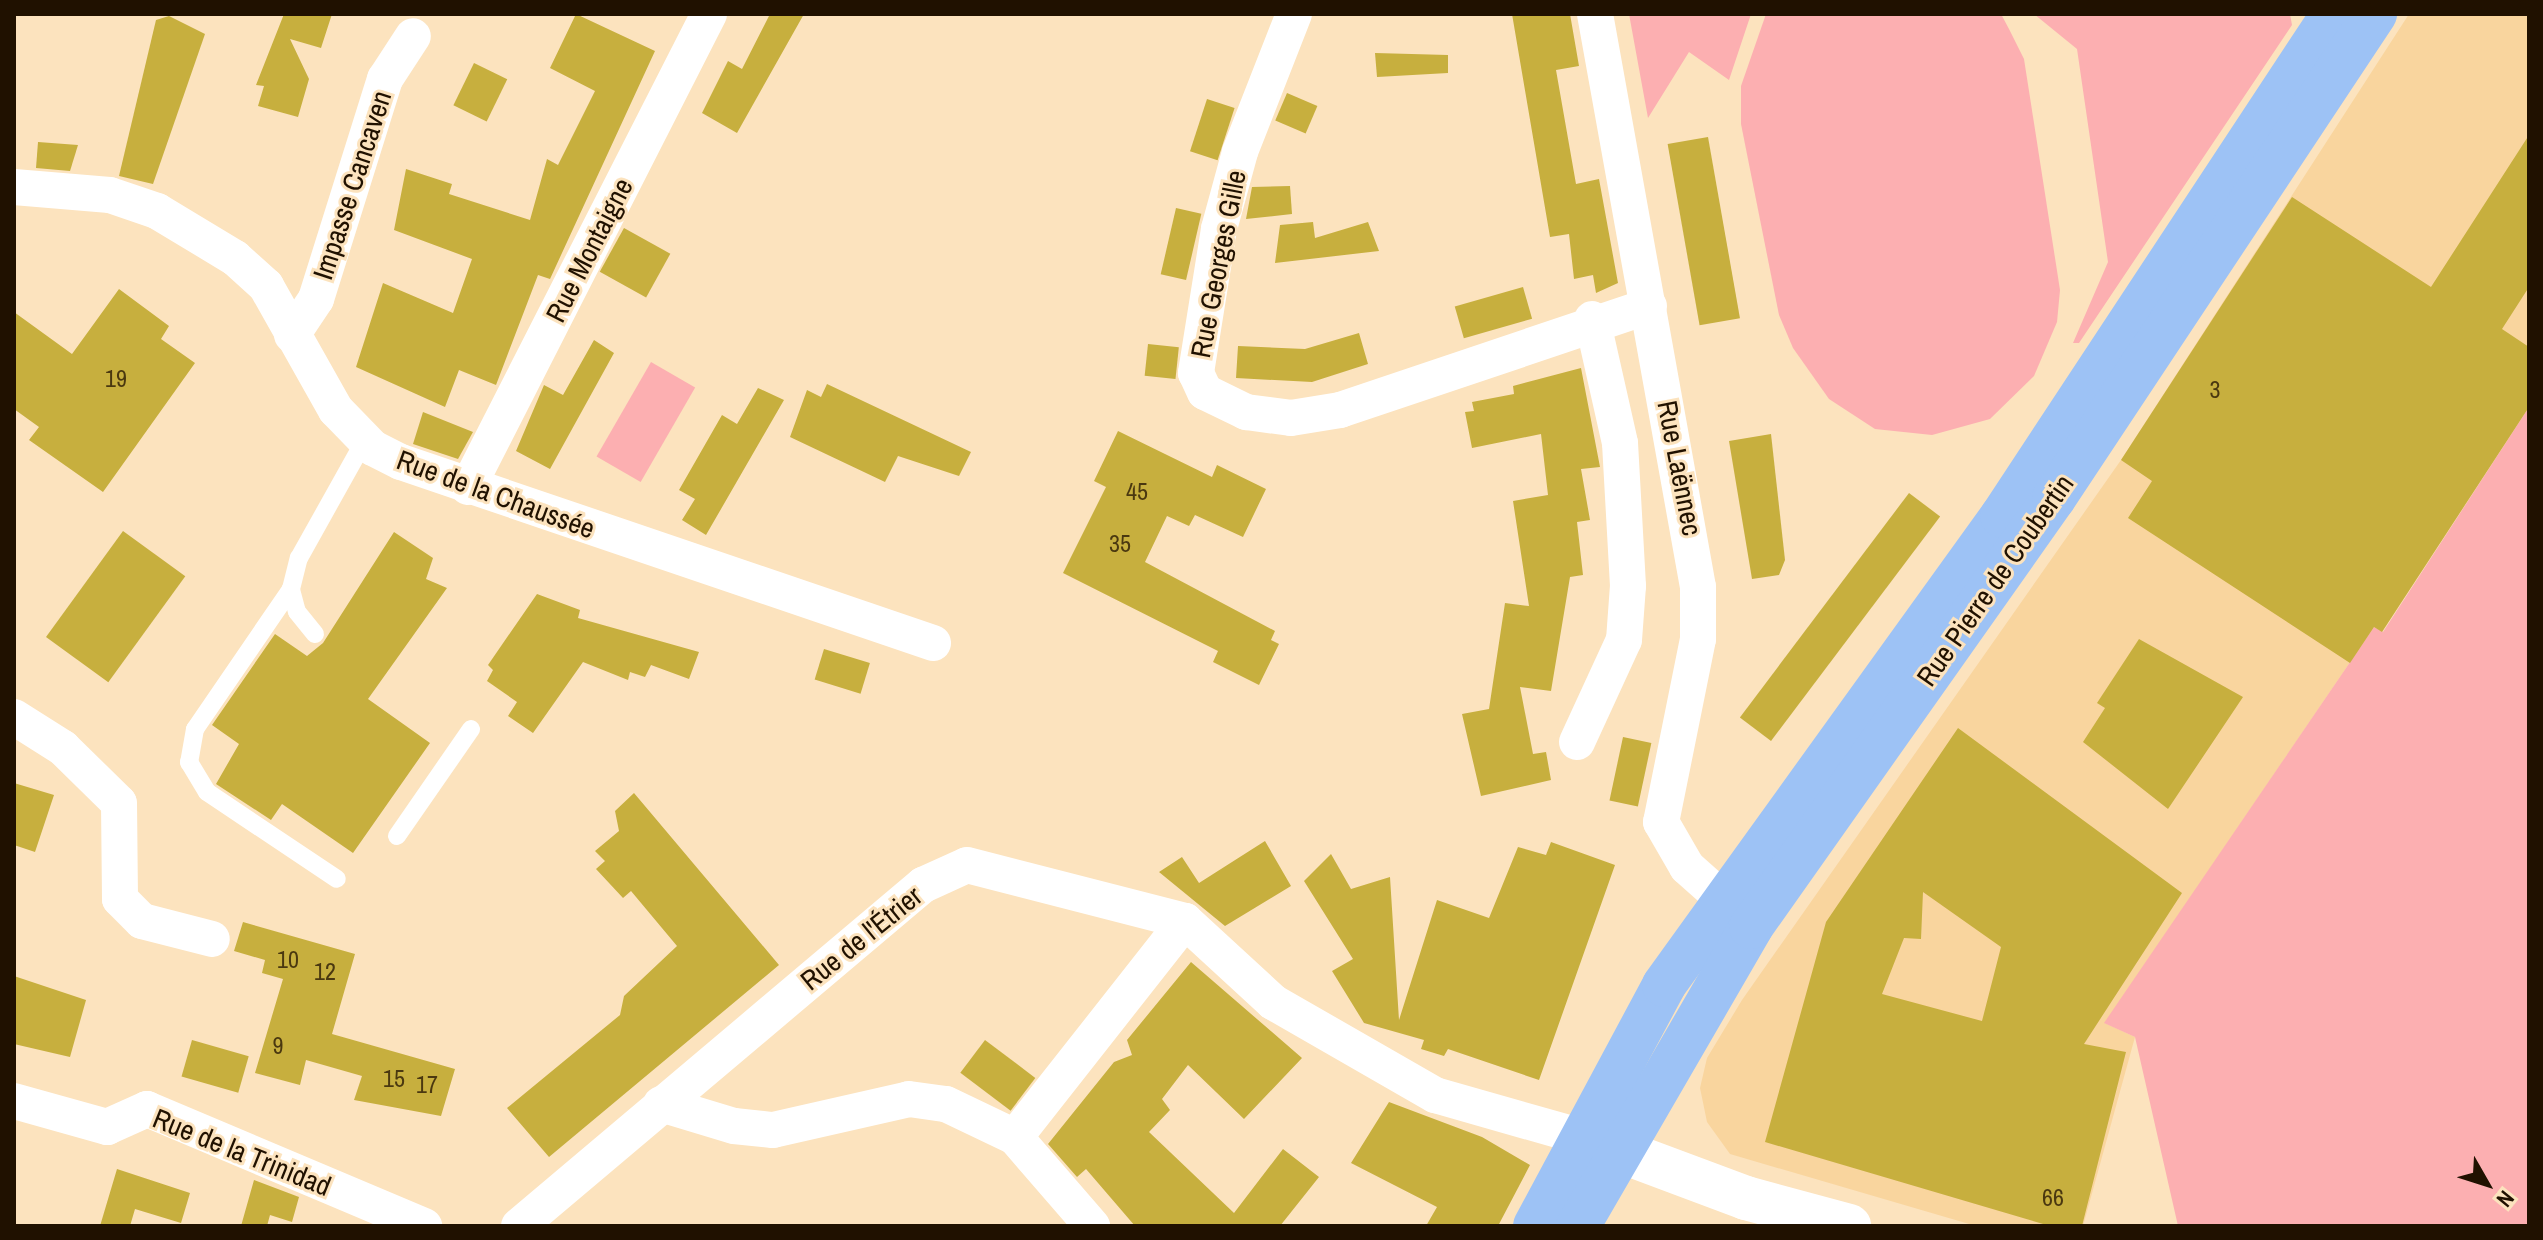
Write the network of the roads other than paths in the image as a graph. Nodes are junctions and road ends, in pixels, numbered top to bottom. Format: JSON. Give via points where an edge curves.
{"nodes":[{"id":1,"x":709,"y":14,"type":"edge"},
{"id":2,"x":1294,"y":14,"type":"edge"},
{"id":3,"x":1595,"y":14,"type":"edge"},
{"id":4,"x":2333,"y":14,"type":"edge"},
{"id":5,"x":2375,"y":14,"type":"edge"},
{"id":6,"x":413,"y":36,"type":"dead end"},
{"id":7,"x":14,"y":187,"type":"edge"},
{"id":8,"x":1649,"y":306,"type":"junction"},
{"id":9,"x":1592,"y":319,"type":"junction"},
{"id":10,"x":292,"y":335,"type":"junction"},
{"id":11,"x":365,"y":440,"type":"junction"},
{"id":12,"x":468,"y":487,"type":"junction"},
{"id":13,"x":291,"y":589,"type":"junction"},
{"id":14,"x":315,"y":634,"type":"dead end"},
{"id":15,"x":933,"y":643,"type":"dead end"},
{"id":16,"x":14,"y":717,"type":"edge"},
{"id":17,"x":471,"y":729,"type":"dead end"},
{"id":18,"x":1577,"y":742,"type":"dead end"},
{"id":19,"x":397,"y":836,"type":"dead end"},
{"id":20,"x":337,"y":879,"type":"dead end"},
{"id":21,"x":1724,"y":900,"type":"junction"},
{"id":22,"x":1185,"y":921,"type":"junction"},
{"id":23,"x":212,"y":939,"type":"dead end"},
{"id":24,"x":14,"y":1101,"type":"edge"},
{"id":25,"x":661,"y":1104,"type":"junction"},
{"id":26,"x":1015,"y":1137,"type":"junction"},
{"id":27,"x":1601,"y":1143,"type":"junction"},
{"id":28,"x":424,"y":1226,"type":"edge"},
{"id":29,"x":519,"y":1226,"type":"edge"},
{"id":30,"x":1092,"y":1226,"type":"edge"},
{"id":31,"x":1535,"y":1226,"type":"edge"},
{"id":32,"x":1578,"y":1226,"type":"edge"},
{"id":33,"x":1849,"y":1226,"type":"edge"}],
"edges":[{"from":1,"to":12,"type":"street","name":"Rue Montaigne"},
{"from":2,"to":9,"type":"street","name":"Rue Georges Gille","via":[[1240,152],[1205,295],[1196,373],[1217,401],[1291,418],[1398,392]]},
{"from":3,"to":8,"type":"street","name":"Rue Laënnec"},
{"from":4,"to":21,"type":"main road","name":"Rue Pierre de Coubertin","via":[[2002,516]]},
{"from":5,"to":27,"type":"main road","name":"Rue Pierre de Coubertin","via":[[2054,498]]},
{"from":6,"to":10,"type":"street","name":"Impasse Cancaven","via":[[385,79],[316,299]]},
{"from":7,"to":10,"type":"street","name":"Rue de la Chaussée","via":[[110,195],[157,211],[266,286]]},
{"from":8,"to":9,"type":"street","name":"Rue Georges Gille"},
{"from":8,"to":21,"type":"street","name":"Rue Laënnec","via":[[1698,587],[1698,639],[1661,822],[1687,867]]},
{"from":9,"to":18,"type":"street","via":[[1620,443],[1628,586],[1624,640]]},
{"from":10,"to":11,"type":"street","name":"Rue de la Chaussée","via":[[336,410]]},
{"from":11,"to":12,"type":"street","name":"Rue de la Chaussée"},
{"from":11,"to":13,"type":"lane","via":[[305,547]]},
{"from":12,"to":15,"type":"street","name":"Rue de la Chaussée"},
{"from":13,"to":14,"type":"lane","via":[[297,612]]},
{"from":13,"to":20,"type":"lane","via":[[195,729],[189,762],[207,792]]},
{"from":16,"to":23,"type":"street","via":[[63,748],[119,803],[120,899],[142,921]]},
{"from":17,"to":19,"type":"lane"},
{"from":21,"to":27,"type":"main road","name":"Rue Pierre de Coubertin","via":[[1664,985]]},
{"from":22,"to":25,"type":"street","name":"Rue de l'Étrier","via":[[967,865],[923,885]]},
{"from":22,"to":26,"type":"street"},
{"from":22,"to":27,"type":"street","name":"Rue de l'Étrier","via":[[1273,1002],[1435,1095]]},
{"from":24,"to":28,"type":"street","name":"Rue de la Trinidad","via":[[107,1127],[147,1109]]},
{"from":25,"to":26,"type":"street","via":[[734,1126],[773,1130],[909,1099],[946,1104]]},
{"from":25,"to":29,"type":"street","name":"Rue de l'Étrier"},
{"from":26,"to":30,"type":"street"},
{"from":27,"to":31,"type":"main road"},
{"from":27,"to":32,"type":"main road"},
{"from":27,"to":33,"type":"street","via":[[1746,1198]]}]}
